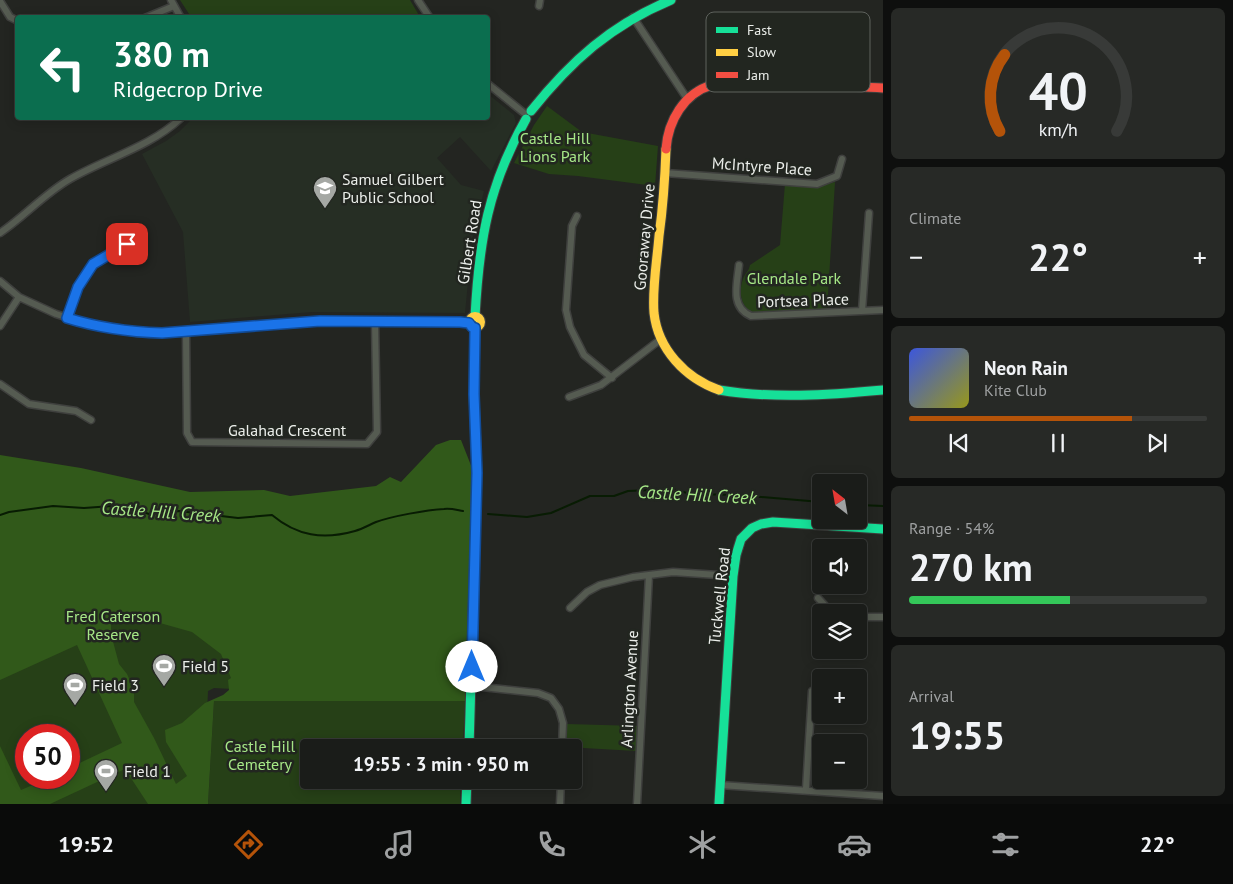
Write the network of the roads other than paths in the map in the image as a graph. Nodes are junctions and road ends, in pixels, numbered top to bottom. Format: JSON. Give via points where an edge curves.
{"nodes":[{"id":1,"x":418,"y":0,"type":"edge"},
{"id":2,"x":672,"y":0,"type":"edge"},
{"id":3,"x":0,"y":1,"type":"edge"},
{"id":4,"x":173,"y":3,"type":"edge"},
{"id":5,"x":151,"y":15,"type":"edge"},
{"id":6,"x":179,"y":15,"type":"edge"},
{"id":7,"x":428,"y":15,"type":"edge"},
{"id":8,"x":633,"y":17,"type":"junction"},
{"id":9,"x":15,"y":20,"type":"edge"},
{"id":10,"x":490,"y":86,"type":"edge"},
{"id":11,"x":706,"y":87,"type":"edge"},
{"id":12,"x":870,"y":87,"type":"edge"},
{"id":13,"x":883,"y":88,"type":"edge"},
{"id":14,"x":688,"y":100,"type":"junction"},
{"id":15,"x":527,"y":114,"type":"junction"},
{"id":16,"x":179,"y":120,"type":"edge"},
{"id":17,"x":842,"y":158,"type":"dead end"},
{"id":18,"x":666,"y":173,"type":"junction"},
{"id":19,"x":869,"y":213,"type":"dead end"},
{"id":20,"x":577,"y":216,"type":"dead end"},
{"id":21,"x":0,"y":233,"type":"edge"},
{"id":22,"x":138,"y":244,"type":"dead end"},
{"id":23,"x":739,"y":265,"type":"dead end"},
{"id":24,"x":0,"y":281,"type":"edge"},
{"id":25,"x":20,"y":297,"type":"junction"},
{"id":26,"x":883,"y":310,"type":"edge"},
{"id":27,"x":862,"y":311,"type":"junction"},
{"id":28,"x":67,"y":318,"type":"junction"},
{"id":29,"x":376,"y":322,"type":"junction"},
{"id":30,"x":473,"y":322,"type":"junction"},
{"id":31,"x":0,"y":326,"type":"edge"},
{"id":32,"x":186,"y":332,"type":"junction"},
{"id":33,"x":661,"y":339,"type":"junction"},
{"id":34,"x":612,"y":378,"type":"junction"},
{"id":35,"x":0,"y":384,"type":"edge"},
{"id":36,"x":883,"y":390,"type":"edge"},
{"id":37,"x":569,"y":397,"type":"dead end"},
{"id":38,"x":91,"y":420,"type":"dead end"},
{"id":39,"x":883,"y":529,"type":"edge"},
{"id":40,"x":648,"y":575,"type":"junction"},
{"id":41,"x":733,"y":576,"type":"junction"},
{"id":42,"x":818,"y":598,"type":"dead end"},
{"id":43,"x":824,"y":604,"type":"edge"},
{"id":44,"x":570,"y":608,"type":"dead end"},
{"id":45,"x":867,"y":616,"type":"edge"},
{"id":46,"x":883,"y":617,"type":"edge"},
{"id":47,"x":482,"y":687,"type":"dead end"},
{"id":48,"x":812,"y":691,"type":"dead end"},
{"id":49,"x":469,"y":739,"type":"edge"},
{"id":50,"x":562,"y":739,"type":"edge"},
{"id":51,"x":720,"y":785,"type":"junction"},
{"id":52,"x":467,"y":789,"type":"edge"},
{"id":53,"x":561,"y":789,"type":"edge"},
{"id":54,"x":806,"y":790,"type":"junction"},
{"id":55,"x":883,"y":796,"type":"edge"},
{"id":56,"x":466,"y":804,"type":"edge"},
{"id":57,"x":560,"y":804,"type":"edge"},
{"id":58,"x":637,"y":804,"type":"edge"},
{"id":59,"x":719,"y":804,"type":"edge"}],
"edges":[{"from":1,"to":7,"type":"street"},
{"from":2,"to":8,"type":"street","name":"Gilbert Road"},
{"from":3,"to":9,"type":"street"},
{"from":4,"to":5,"type":"street"},
{"from":4,"to":6,"type":"street"},
{"from":8,"to":14,"type":"street"},
{"from":8,"to":15,"type":"street","name":"Gilbert Road","via":[[582,54]]},
{"from":10,"to":15,"type":"street"},
{"from":11,"to":14,"type":"street","name":"Gooraway Drive"},
{"from":12,"to":13,"type":"street","name":"Gooraway Drive"},
{"from":14,"to":18,"type":"street","name":"Gooraway Drive","via":[[670,125]]},
{"from":15,"to":30,"type":"street","name":"Gilbert Road","via":[[498,176],[487,210]]},
{"from":16,"to":21,"type":"street","via":[[164,133],[70,179]]},
{"from":17,"to":18,"type":"street","name":"McIntyre Place","via":[[837,176],[817,184]]},
{"from":18,"to":33,"type":"street","name":"Gooraway Drive","via":[[654,298]]},
{"from":19,"to":27,"type":"street"},
{"from":20,"to":34,"type":"street","via":[[572,226],[566,310],[570,327],[584,354]]},
{"from":22,"to":28,"type":"street","via":[[127,244],[93,264],[78,287]]},
{"from":23,"to":27,"type":"street","name":"Portsea Place","via":[[736,297],[743,313],[751,316]]},
{"from":24,"to":25,"type":"street"},
{"from":25,"to":28,"type":"street"},
{"from":25,"to":31,"type":"street"},
{"from":26,"to":27,"type":"street","name":"Portsea Place"},
{"from":28,"to":32,"type":"street","via":[[124,331]]},
{"from":29,"to":30,"type":"street"},
{"from":29,"to":32,"type":"street","via":[[312,322]]},
{"from":29,"to":32,"type":"street","name":"Galahad Crescent","via":[[377,432],[367,444],[192,442],[187,433]]},
{"from":30,"to":49,"type":"street","name":"Gilbert Road","via":[[477,473]]},
{"from":33,"to":34,"type":"street"},
{"from":33,"to":36,"type":"street","name":"Gooraway Drive","via":[[672,356],[704,384],[732,392],[770,395]]},
{"from":34,"to":37,"type":"street","via":[[601,386]]},
{"from":35,"to":38,"type":"street","via":[[29,404],[76,412]]},
{"from":39,"to":41,"type":"street","name":"Tuckwell Road","via":[[762,523],[744,533],[739,542]]},
{"from":40,"to":41,"type":"street","via":[[674,572]]},
{"from":40,"to":44,"type":"street","via":[[600,585]]},
{"from":40,"to":58,"type":"street","name":"Arlington Avenue"},
{"from":41,"to":51,"type":"street","name":"Tuckwell Road"},
{"from":42,"to":43,"type":"street"},
{"from":45,"to":46,"type":"street"},
{"from":47,"to":50,"type":"street","via":[[538,693],[551,698],[563,723]]},
{"from":48,"to":54,"type":"street"},
{"from":51,"to":54,"type":"street"},
{"from":51,"to":59,"type":"street","name":"Tuckwell Road"},
{"from":52,"to":56,"type":"street"},
{"from":53,"to":57,"type":"street"},
{"from":54,"to":55,"type":"street"}]}
